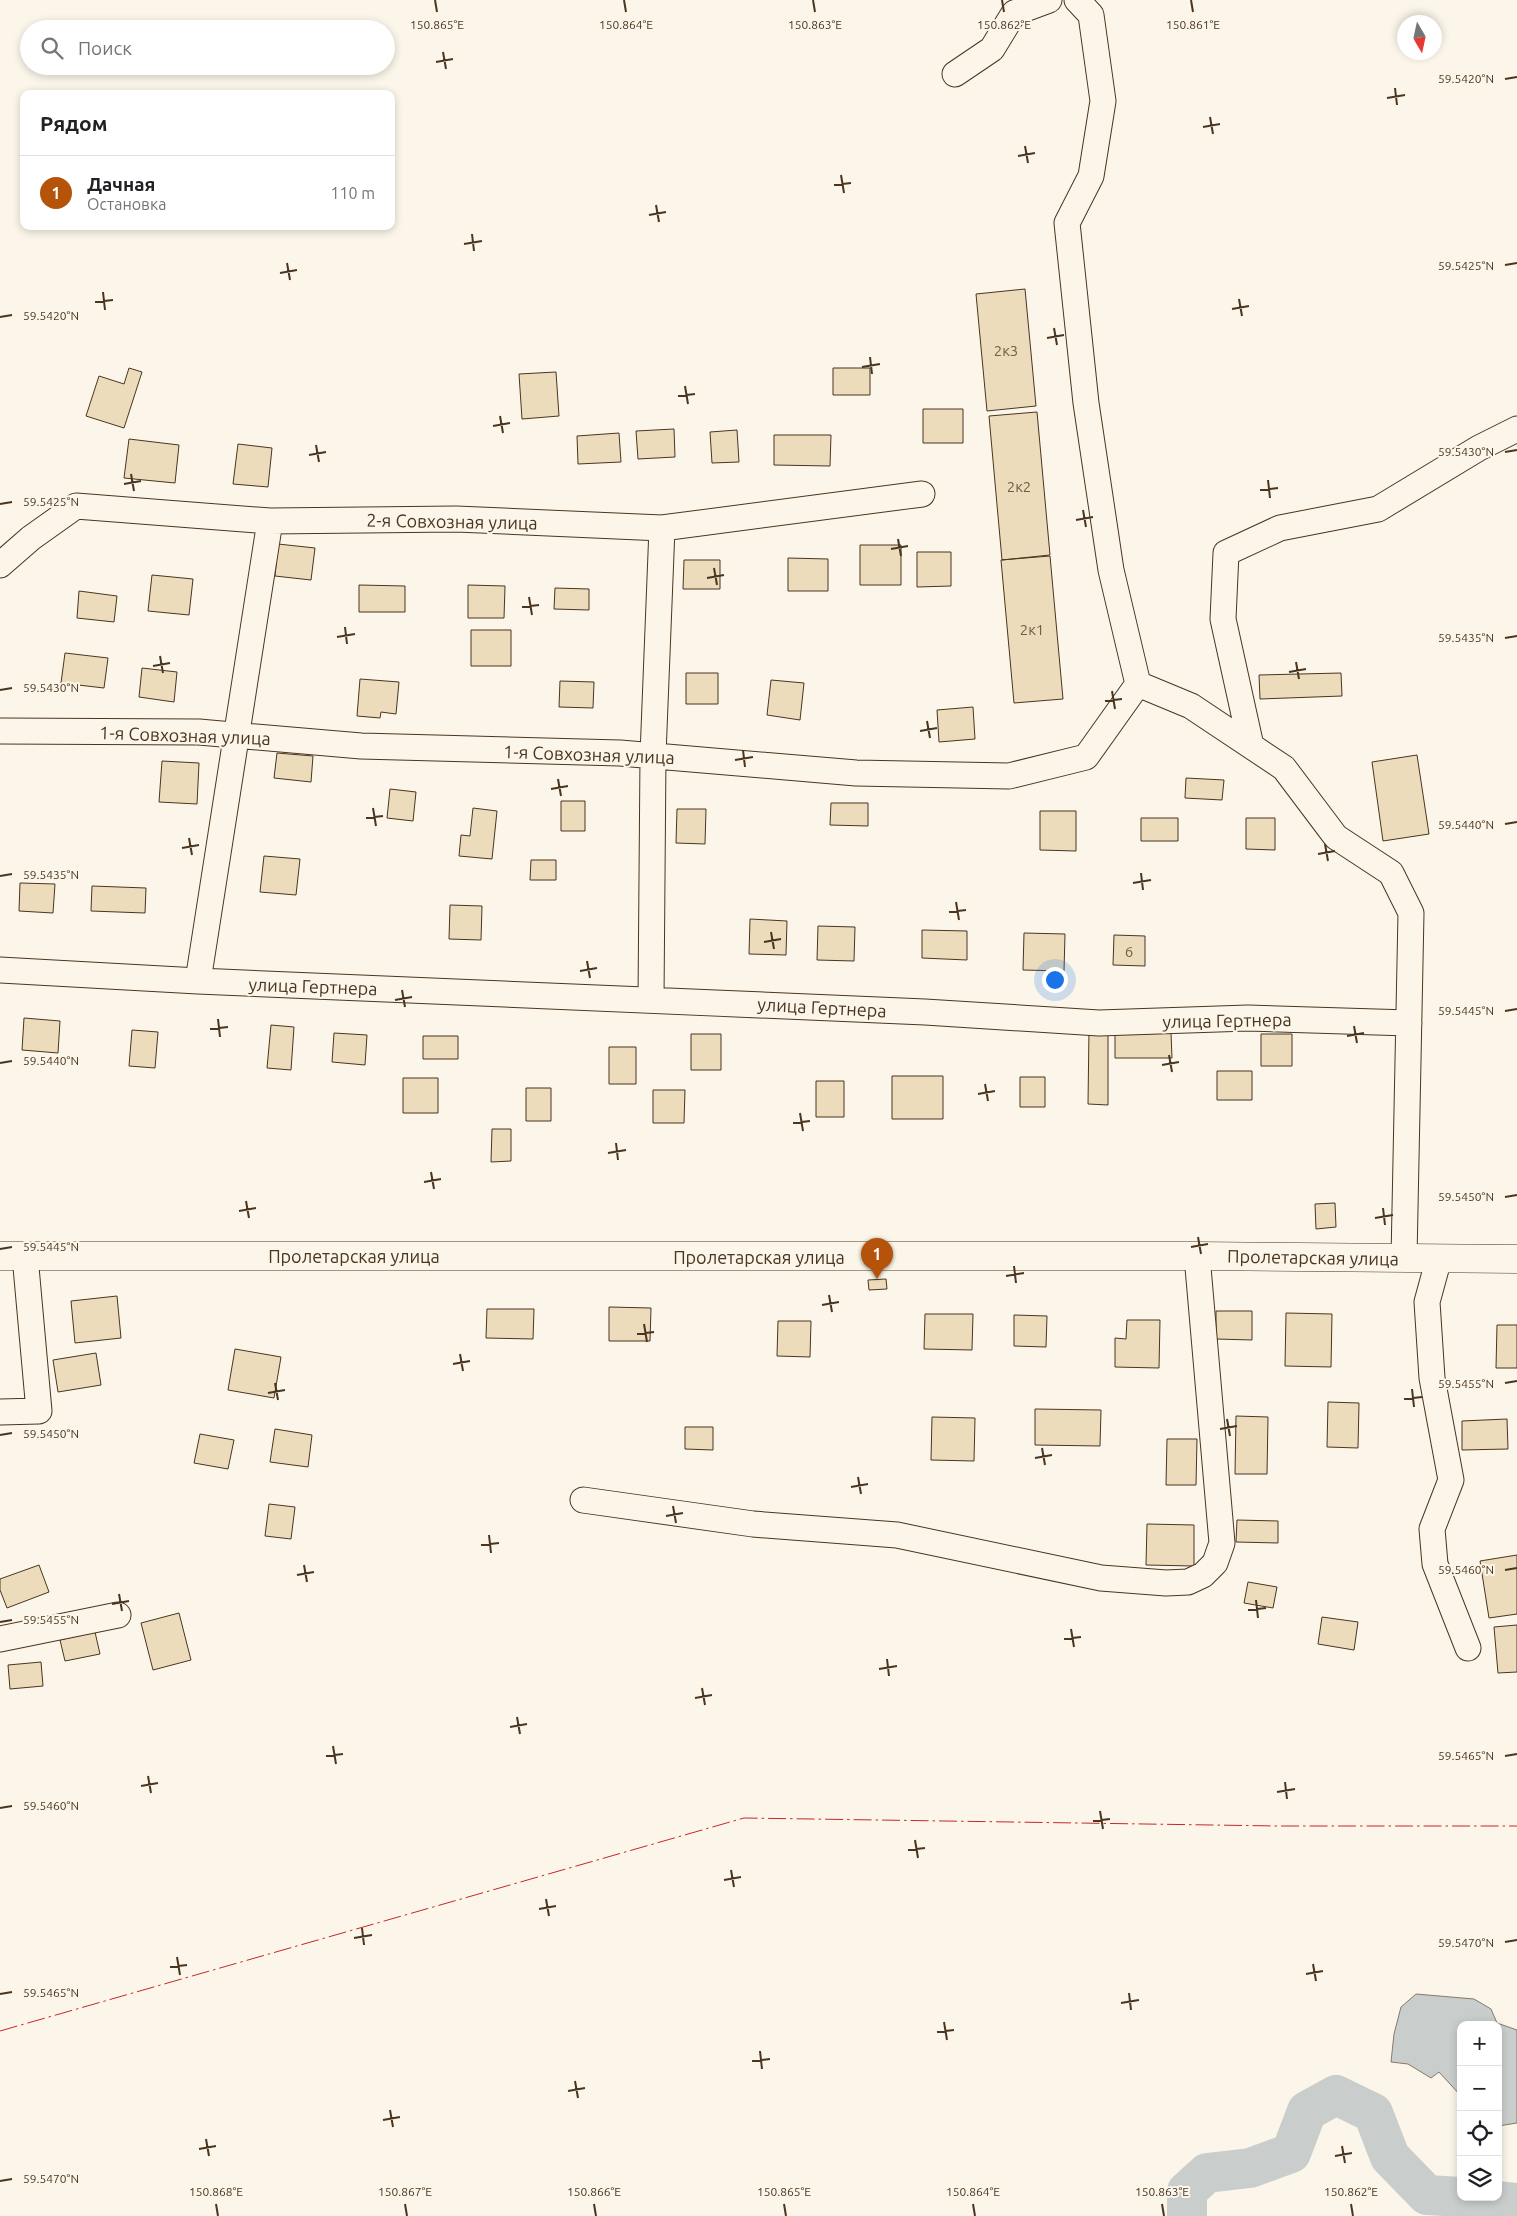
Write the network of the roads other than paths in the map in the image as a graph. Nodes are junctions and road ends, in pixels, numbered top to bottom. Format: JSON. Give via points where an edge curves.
{"nodes":[{"id":1,"x":1049,"y":0,"type":"edge"},
{"id":2,"x":1077,"y":0,"type":"edge"},
{"id":3,"x":955,"y":74,"type":"dead end"},
{"id":4,"x":1517,"y":429,"type":"edge"},
{"id":5,"x":922,"y":494,"type":"dead end"},
{"id":6,"x":270,"y":521,"type":"junction"},
{"id":7,"x":662,"y":528,"type":"junction"},
{"id":8,"x":0,"y":565,"type":"edge"},
{"id":9,"x":1138,"y":684,"type":"junction"},
{"id":10,"x":0,"y":730,"type":"edge"},
{"id":11,"x":237,"y":735,"type":"junction"},
{"id":12,"x":1251,"y":746,"type":"junction"},
{"id":13,"x":653,"y":756,"type":"junction"},
{"id":14,"x":0,"y":970,"type":"edge"},
{"id":15,"x":198,"y":981,"type":"junction"},
{"id":16,"x":652,"y":1000,"type":"junction"},
{"id":17,"x":1410,"y":1023,"type":"junction"},
{"id":18,"x":12,"y":1256,"type":"edge"},
{"id":19,"x":1197,"y":1256,"type":"junction"},
{"id":20,"x":1404,"y":1258,"type":"junction"},
{"id":21,"x":1439,"y":1258,"type":"junction"},
{"id":22,"x":1517,"y":1259,"type":"edge"},
{"id":23,"x":0,"y":1412,"type":"edge"},
{"id":24,"x":583,"y":1500,"type":"dead end"},
{"id":25,"x":118,"y":1615,"type":"dead end"},
{"id":26,"x":0,"y":1639,"type":"edge"},
{"id":27,"x":1468,"y":1648,"type":"dead end"}],
"edges":[{"from":1,"to":3,"type":"street","via":[[1014,13],[992,49]]},
{"from":2,"to":9,"type":"street","via":[[1091,15],[1103,101],[1091,176],[1067,223],[1086,403],[1109,561]]},
{"from":4,"to":12,"type":"street","via":[[1378,509],[1280,528],[1226,552],[1223,619]]},
{"from":5,"to":7,"type":"street","name":"2-я Совхозная улица"},
{"from":6,"to":7,"type":"street","name":"2-я Совхозная улица","via":[[456,519]]},
{"from":6,"to":8,"type":"street","name":"2-я Совхозная улица","via":[[76,506]]},
{"from":6,"to":11,"type":"street"},
{"from":7,"to":13,"type":"street"},
{"from":9,"to":12,"type":"street","via":[[1191,706]]},
{"from":9,"to":13,"type":"street","name":"1-я Совхозная улица","via":[[1086,757],[1009,776],[856,773]]},
{"from":10,"to":11,"type":"street","name":"1-я Совхозная улица"},
{"from":11,"to":13,"type":"street","name":"1-я Совхозная улица","via":[[361,746]]},
{"from":11,"to":15,"type":"street"},
{"from":12,"to":17,"type":"street","via":[[1284,768],[1336,837],[1391,873],[1411,913]]},
{"from":13,"to":16,"type":"street"},
{"from":14,"to":15,"type":"street","name":"улица Гертнера"},
{"from":15,"to":16,"type":"street","name":"улица Гертнера"},
{"from":16,"to":17,"type":"street","name":"улица Гертнера","via":[[1099,1023],[1248,1018]]},
{"from":17,"to":20,"type":"street"},
{"from":18,"to":19,"type":"main road","name":"Пролетарская улица"},
{"from":18,"to":23,"type":"street","via":[[39,1411]]},
{"from":19,"to":20,"type":"main road","name":"Пролетарская улица"},
{"from":19,"to":24,"type":"street","via":[[1222,1543],[1215,1563],[1204,1575],[1188,1582],[1101,1578],[897,1535],[754,1524]]},
{"from":20,"to":21,"type":"main road","name":"Пролетарская улица"},
{"from":21,"to":22,"type":"main road","name":"Пролетарская улица"},
{"from":21,"to":27,"type":"street","via":[[1427,1302],[1432,1378],[1451,1480],[1432,1529],[1435,1564]]},
{"from":25,"to":26,"type":"street"}]}
